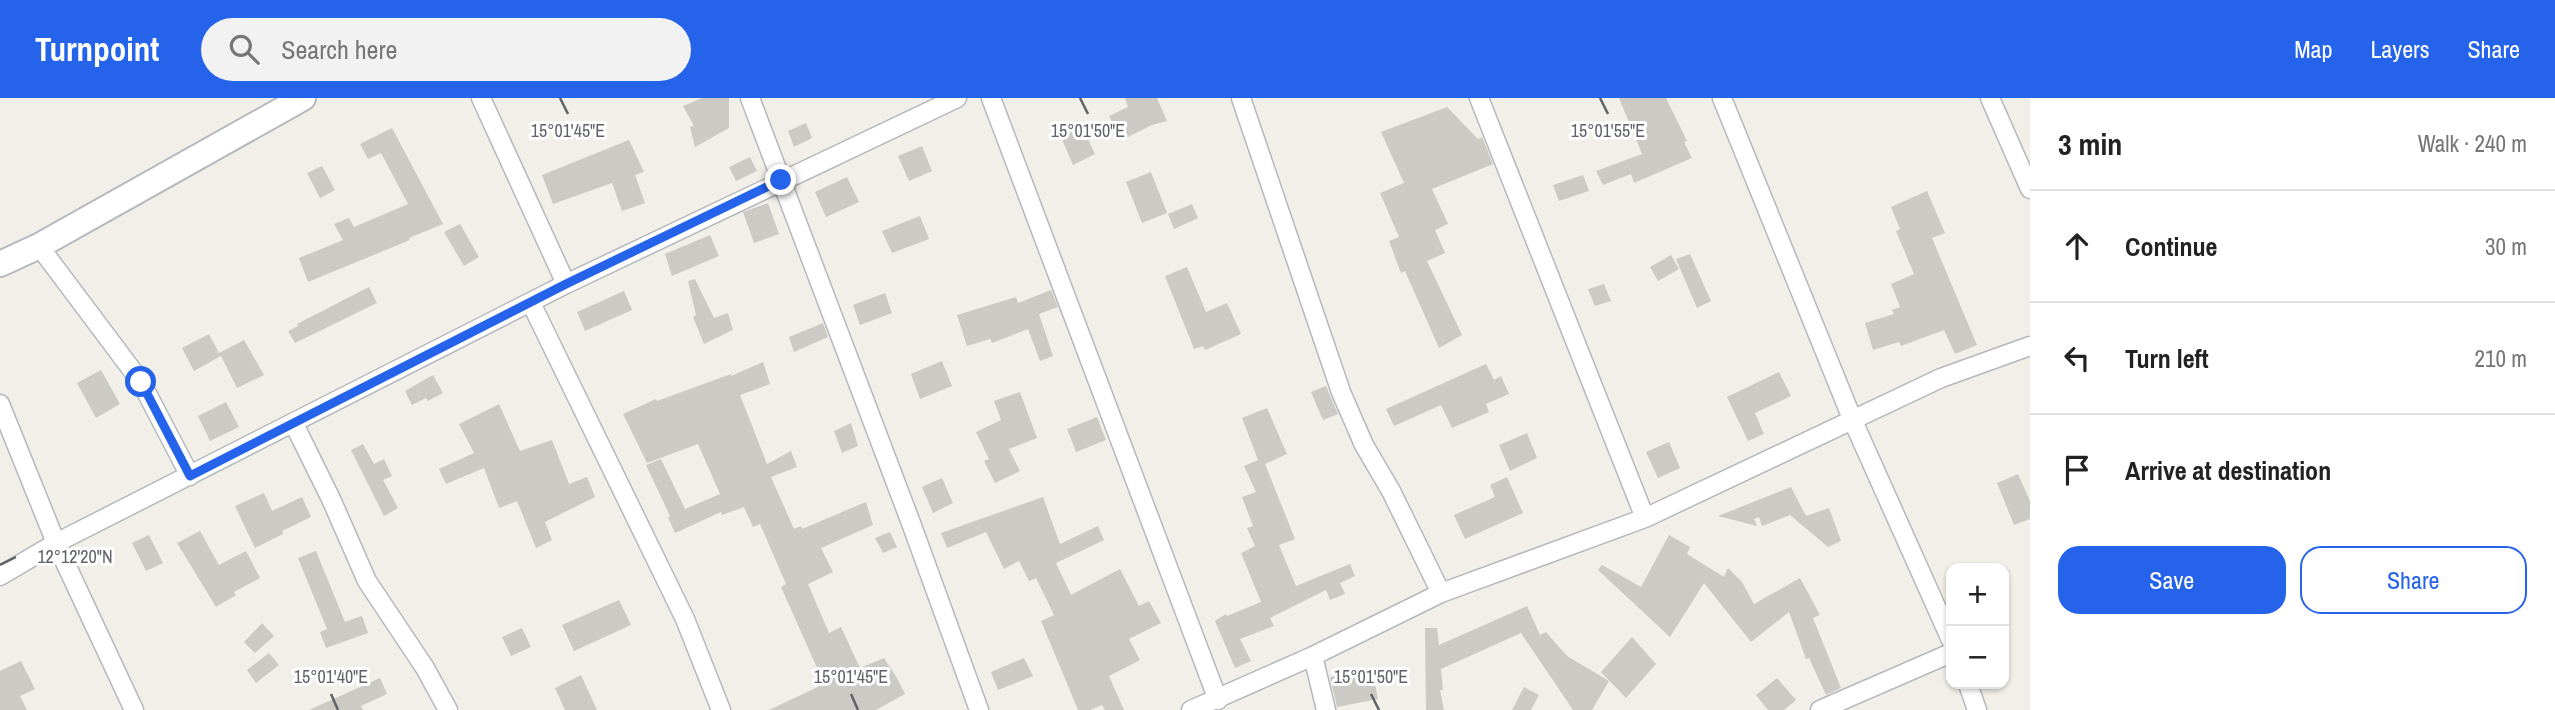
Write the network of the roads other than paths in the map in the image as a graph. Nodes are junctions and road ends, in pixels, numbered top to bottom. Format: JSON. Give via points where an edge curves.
{"nodes":[{"id":1,"x":303,"y":98,"type":"edge"},
{"id":2,"x":481,"y":98,"type":"edge"},
{"id":3,"x":750,"y":98,"type":"edge"},
{"id":4,"x":957,"y":98,"type":"edge"},
{"id":5,"x":992,"y":98,"type":"edge"},
{"id":6,"x":1241,"y":98,"type":"edge"},
{"id":7,"x":1479,"y":98,"type":"edge"},
{"id":8,"x":1722,"y":98,"type":"edge"},
{"id":9,"x":1990,"y":98,"type":"edge"},
{"id":10,"x":781,"y":180,"type":"junction"},
{"id":11,"x":2030,"y":189,"type":"edge"},
{"id":12,"x":39,"y":246,"type":"junction"},
{"id":13,"x":0,"y":264,"type":"edge"},
{"id":14,"x":566,"y":284,"type":"junction"},
{"id":15,"x":531,"y":303,"type":"junction"},
{"id":16,"x":2030,"y":345,"type":"edge"},
{"id":17,"x":0,"y":404,"type":"edge"},
{"id":18,"x":1853,"y":421,"type":"junction"},
{"id":19,"x":294,"y":424,"type":"junction"},
{"id":20,"x":190,"y":476,"type":"junction"},
{"id":21,"x":1645,"y":518,"type":"junction"},
{"id":22,"x":56,"y":544,"type":"junction"},
{"id":23,"x":0,"y":576,"type":"edge"},
{"id":24,"x":1441,"y":593,"type":"junction"},
{"id":25,"x":1946,"y":629,"type":"edge"},
{"id":26,"x":1946,"y":655,"type":"edge"},
{"id":27,"x":1312,"y":656,"type":"junction"},
{"id":28,"x":1970,"y":689,"type":"edge"},
{"id":29,"x":1218,"y":700,"type":"junction"},
{"id":30,"x":134,"y":710,"type":"edge"},
{"id":31,"x":448,"y":710,"type":"edge"},
{"id":32,"x":721,"y":710,"type":"edge"},
{"id":33,"x":979,"y":710,"type":"edge"},
{"id":34,"x":1191,"y":710,"type":"edge"},
{"id":35,"x":1326,"y":710,"type":"edge"},
{"id":36,"x":1820,"y":710,"type":"edge"},
{"id":37,"x":1978,"y":710,"type":"edge"}],
"edges":[{"from":1,"to":12,"type":"street"},
{"from":2,"to":14,"type":"street"},
{"from":3,"to":10,"type":"street"},
{"from":4,"to":10,"type":"street"},
{"from":5,"to":29,"type":"street"},
{"from":6,"to":24,"type":"street","via":[[1341,392]]},
{"from":7,"to":21,"type":"street"},
{"from":8,"to":18,"type":"street"},
{"from":9,"to":11,"type":"street"},
{"from":10,"to":14,"type":"street"},
{"from":10,"to":33,"type":"street"},
{"from":12,"to":13,"type":"street"},
{"from":12,"to":20,"type":"street","via":[[141,382]]},
{"from":14,"to":15,"type":"street"},
{"from":15,"to":19,"type":"street"},
{"from":15,"to":32,"type":"street","via":[[685,619]]},
{"from":16,"to":18,"type":"street","via":[[1941,378]]},
{"from":17,"to":22,"type":"street"},
{"from":18,"to":21,"type":"street"},
{"from":18,"to":25,"type":"street"},
{"from":19,"to":20,"type":"street"},
{"from":19,"to":31,"type":"street","via":[[367,581]]},
{"from":20,"to":22,"type":"street"},
{"from":21,"to":24,"type":"street"},
{"from":22,"to":23,"type":"street"},
{"from":22,"to":30,"type":"street"},
{"from":24,"to":27,"type":"street"},
{"from":26,"to":36,"type":"street"},
{"from":27,"to":29,"type":"street"},
{"from":27,"to":35,"type":"street"},
{"from":28,"to":37,"type":"street"},
{"from":29,"to":34,"type":"street"}]}
